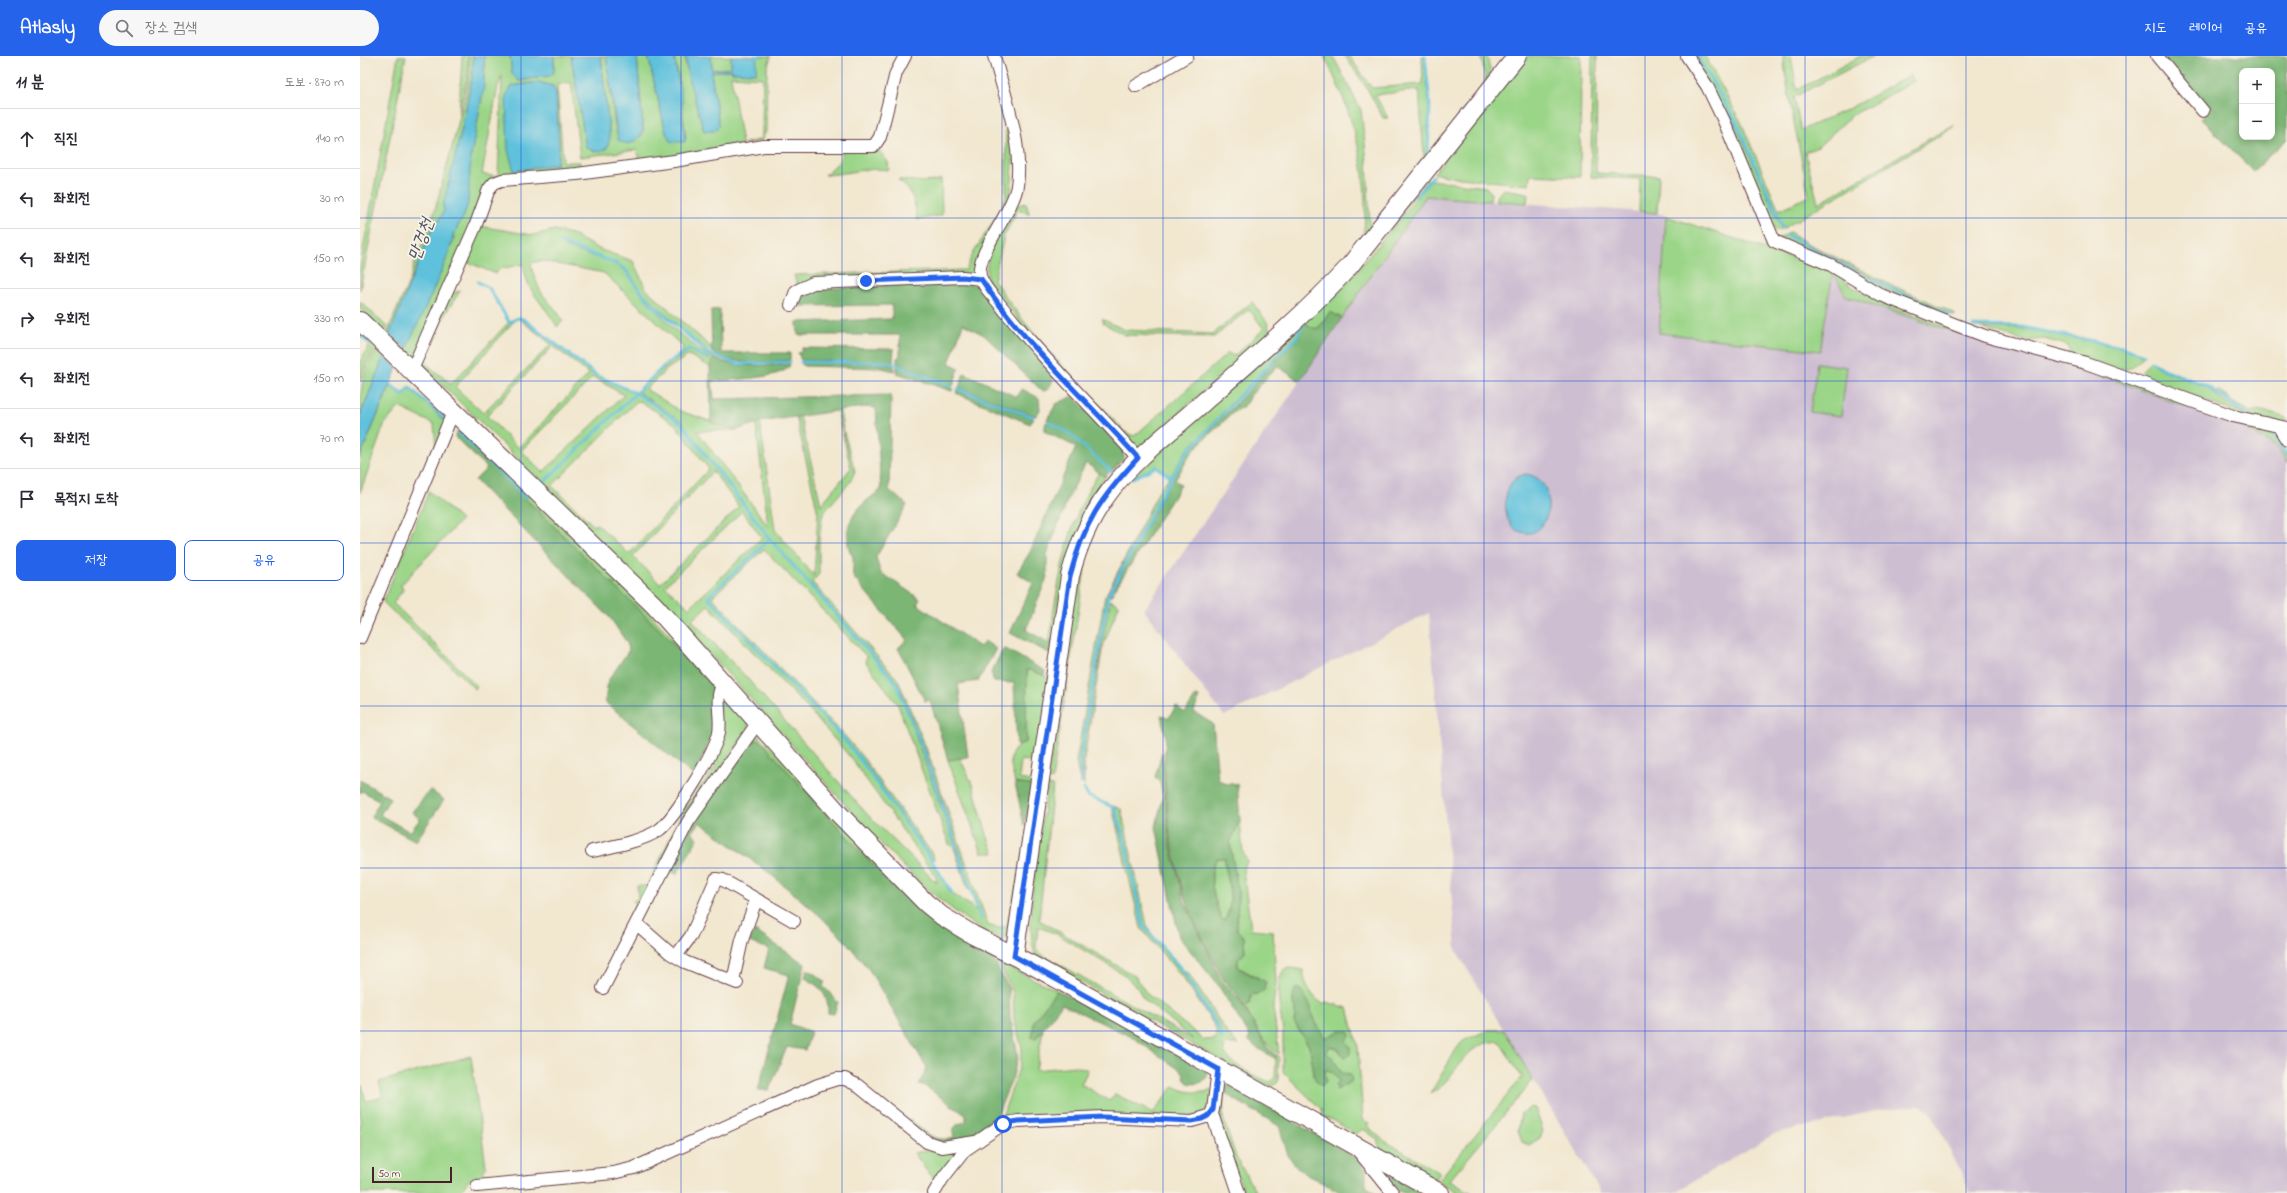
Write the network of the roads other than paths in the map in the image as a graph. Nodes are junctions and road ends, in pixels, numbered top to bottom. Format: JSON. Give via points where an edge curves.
{"nodes":[{"id":1,"x":906,"y":56,"type":"edge"},
{"id":2,"x":994,"y":56,"type":"edge"},
{"id":3,"x":1187,"y":56,"type":"edge"},
{"id":4,"x":1517,"y":56,"type":"edge"},
{"id":5,"x":1687,"y":56,"type":"edge"},
{"id":6,"x":2158,"y":56,"type":"edge"},
{"id":7,"x":1136,"y":86,"type":"dead end"},
{"id":8,"x":2203,"y":111,"type":"dead end"},
{"id":9,"x":981,"y":279,"type":"junction"},
{"id":10,"x":791,"y":305,"type":"dead end"},
{"id":11,"x":360,"y":321,"type":"edge"},
{"id":12,"x":410,"y":370,"type":"junction"},
{"id":13,"x":454,"y":412,"type":"junction"},
{"id":14,"x":2283,"y":427,"type":"edge"},
{"id":15,"x":2287,"y":440,"type":"edge"},
{"id":16,"x":1138,"y":458,"type":"junction"},
{"id":17,"x":360,"y":638,"type":"edge"},
{"id":18,"x":723,"y":684,"type":"junction"},
{"id":19,"x":758,"y":722,"type":"junction"},
{"id":20,"x":592,"y":851,"type":"dead end"},
{"id":21,"x":756,"y":900,"type":"junction"},
{"id":22,"x":794,"y":921,"type":"dead end"},
{"id":23,"x":637,"y":924,"type":"junction"},
{"id":24,"x":676,"y":956,"type":"junction"},
{"id":25,"x":1014,"y":956,"type":"junction"},
{"id":26,"x":603,"y":988,"type":"dead end"},
{"id":27,"x":1218,"y":1069,"type":"junction"},
{"id":28,"x":1212,"y":1114,"type":"junction"},
{"id":29,"x":975,"y":1142,"type":"junction"},
{"id":30,"x":1352,"y":1143,"type":"junction"},
{"id":31,"x":477,"y":1186,"type":"dead end"},
{"id":32,"x":934,"y":1193,"type":"edge"},
{"id":33,"x":1239,"y":1193,"type":"edge"},
{"id":34,"x":1393,"y":1193,"type":"edge"},
{"id":35,"x":1440,"y":1193,"type":"edge"}],
"edges":[{"from":1,"to":12,"type":"street","via":[[896,73],[880,137],[874,146],[764,146],[674,161],[494,183],[489,189]]},
{"from":2,"to":9,"type":"street","via":[[1018,150],[1017,187],[1008,211],[981,263]]},
{"from":3,"to":7,"type":"street"},
{"from":4,"to":16,"type":"main road","via":[[1348,268],[1217,391]]},
{"from":5,"to":14,"type":"street","via":[[1724,121],[1774,241],[1831,264],[1881,295],[1985,336],[2086,363],[2233,416]]},
{"from":6,"to":8,"type":"street"},
{"from":9,"to":10,"type":"street","via":[[963,277],[813,283],[796,291]]},
{"from":9,"to":16,"type":"street","via":[[1060,375]]},
{"from":11,"to":12,"type":"main road"},
{"from":12,"to":13,"type":"main road"},
{"from":13,"to":17,"type":"street"},
{"from":13,"to":18,"type":"main road","via":[[654,605]]},
{"from":14,"to":15,"type":"street"},
{"from":16,"to":25,"type":"main road","via":[[1110,489],[1092,516],[1076,553],[1070,576]]},
{"from":18,"to":19,"type":"main road"},
{"from":18,"to":20,"type":"street","via":[[718,694],[719,733],[701,770],[663,826],[650,835]]},
{"from":19,"to":23,"type":"street","via":[[688,822]]},
{"from":19,"to":25,"type":"main road","via":[[840,815],[926,903],[973,936]]},
{"from":21,"to":22,"type":"street"},
{"from":21,"to":24,"type":"street","via":[[723,880],[716,879],[691,936]]},
{"from":21,"to":24,"type":"street","via":[[742,940],[735,982]]},
{"from":23,"to":24,"type":"street"},
{"from":23,"to":26,"type":"street"},
{"from":25,"to":27,"type":"main road"},
{"from":27,"to":28,"type":"street"},
{"from":27,"to":30,"type":"main road"},
{"from":28,"to":29,"type":"street","via":[[1192,1121],[1103,1117],[1018,1121],[1003,1124]]},
{"from":28,"to":33,"type":"street"},
{"from":29,"to":31,"type":"street","via":[[942,1147],[927,1142],[857,1085],[838,1079],[804,1091],[634,1168]]},
{"from":29,"to":32,"type":"street","via":[[956,1161]]},
{"from":30,"to":34,"type":"street"},
{"from":30,"to":35,"type":"main road"}]}
